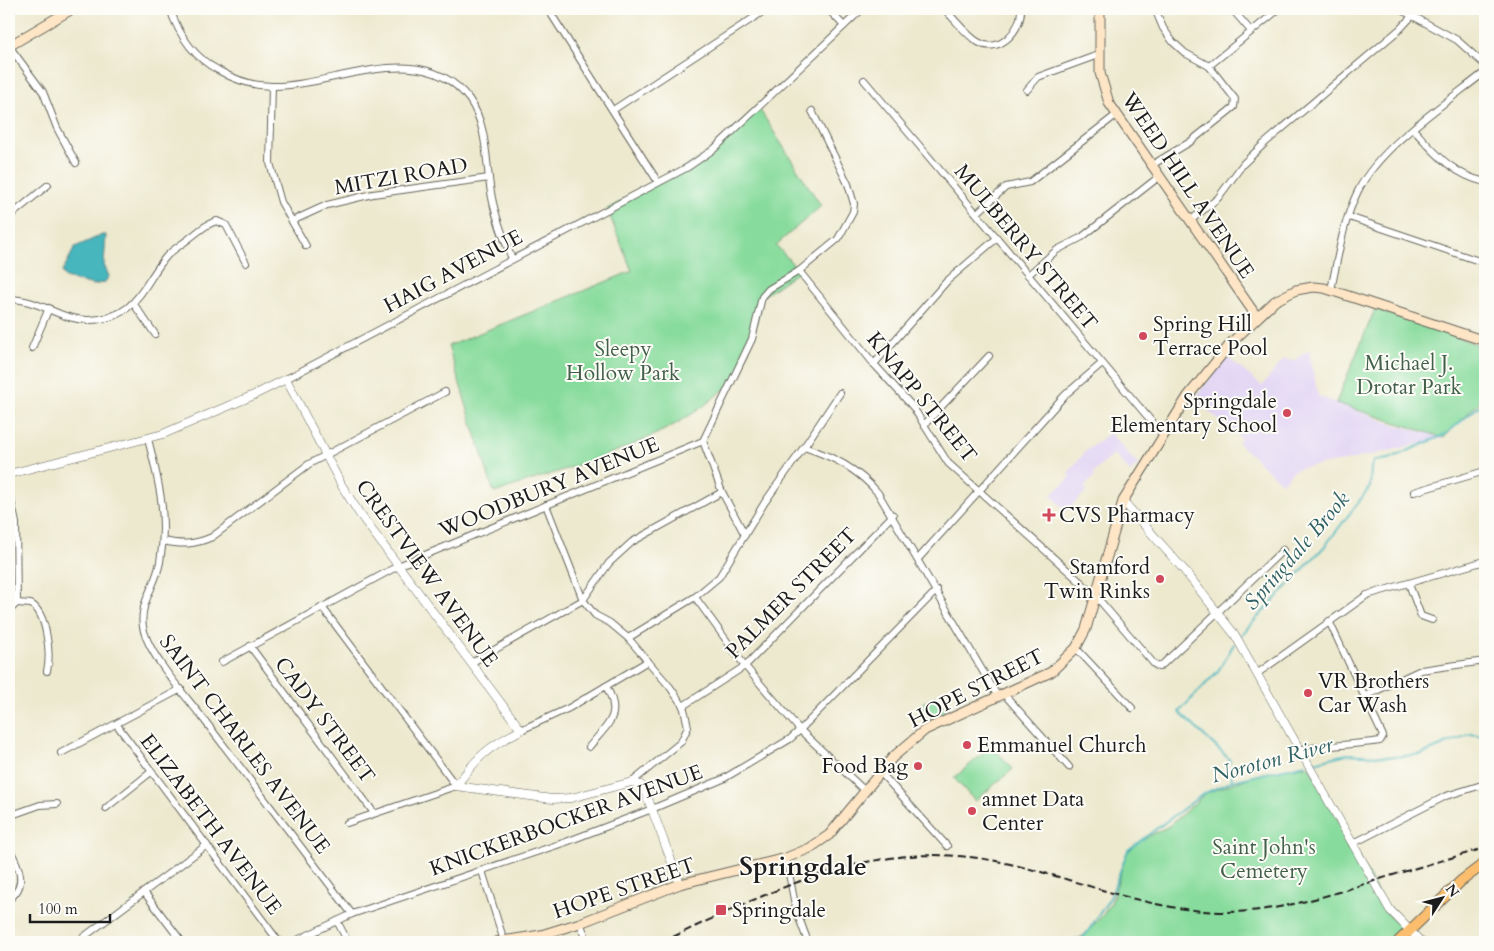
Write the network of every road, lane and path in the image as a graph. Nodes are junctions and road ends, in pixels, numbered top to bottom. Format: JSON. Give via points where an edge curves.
{"nodes":[{"id":1,"x":72,"y":9,"type":"edge"},
{"id":2,"x":170,"y":9,"type":"edge"},
{"id":3,"x":548,"y":9,"type":"edge"},
{"id":4,"x":767,"y":9,"type":"edge"},
{"id":5,"x":828,"y":9,"type":"edge"},
{"id":6,"x":862,"y":9,"type":"edge"},
{"id":7,"x":944,"y":9,"type":"edge"},
{"id":8,"x":1021,"y":9,"type":"edge"},
{"id":9,"x":1100,"y":9,"type":"edge"},
{"id":10,"x":1155,"y":9,"type":"edge"},
{"id":11,"x":1232,"y":9,"type":"edge"},
{"id":12,"x":1278,"y":9,"type":"edge"},
{"id":13,"x":1400,"y":9,"type":"edge"},
{"id":14,"x":1413,"y":15,"type":"junction"},
{"id":15,"x":844,"y":26,"type":"junction"},
{"id":16,"x":1250,"y":30,"type":"junction"},
{"id":17,"x":9,"y":46,"type":"edge"},
{"id":18,"x":1098,"y":55,"type":"junction"},
{"id":19,"x":1209,"y":66,"type":"junction"},
{"id":20,"x":1485,"y":66,"type":"edge"},
{"id":21,"x":1485,"y":72,"type":"edge"},
{"id":22,"x":864,"y":80,"type":"dead end"},
{"id":23,"x":272,"y":86,"type":"junction"},
{"id":24,"x":1027,"y":90,"type":"dead end"},
{"id":25,"x":613,"y":110,"type":"junction"},
{"id":26,"x":812,"y":112,"type":"dead end"},
{"id":27,"x":1116,"y":115,"type":"junction"},
{"id":28,"x":1414,"y":130,"type":"junction"},
{"id":29,"x":76,"y":163,"type":"dead end"},
{"id":30,"x":1152,"y":165,"type":"junction"},
{"id":31,"x":1160,"y":176,"type":"junction"},
{"id":32,"x":489,"y":178,"type":"junction"},
{"id":33,"x":658,"y":182,"type":"junction"},
{"id":34,"x":1485,"y":182,"type":"edge"},
{"id":35,"x":48,"y":185,"type":"dead end"},
{"id":36,"x":977,"y":213,"type":"junction"},
{"id":37,"x":9,"y":217,"type":"edge"},
{"id":38,"x":1349,"y":217,"type":"junction"},
{"id":39,"x":292,"y":221,"type":"junction"},
{"id":40,"x":1190,"y":221,"type":"junction"},
{"id":41,"x":997,"y":238,"type":"junction"},
{"id":42,"x":306,"y":246,"type":"dead end"},
{"id":43,"x":512,"y":259,"type":"junction"},
{"id":44,"x":246,"y":263,"type":"dead end"},
{"id":45,"x":1485,"y":263,"type":"edge"},
{"id":46,"x":799,"y":271,"type":"junction"},
{"id":47,"x":1028,"y":275,"type":"junction"},
{"id":48,"x":1331,"y":290,"type":"junction"},
{"id":49,"x":9,"y":299,"type":"edge"},
{"id":50,"x":133,"y":303,"type":"junction"},
{"id":51,"x":49,"y":308,"type":"junction"},
{"id":52,"x":1257,"y":317,"type":"junction"},
{"id":53,"x":155,"y":334,"type":"dead end"},
{"id":54,"x":1485,"y":342,"type":"edge"},
{"id":55,"x":32,"y":348,"type":"dead end"},
{"id":56,"x":990,"y":356,"type":"dead end"},
{"id":57,"x":874,"y":364,"type":"junction"},
{"id":58,"x":1101,"y":364,"type":"junction"},
{"id":59,"x":286,"y":378,"type":"junction"},
{"id":60,"x":445,"y":392,"type":"dead end"},
{"id":61,"x":840,"y":393,"type":"dead end"},
{"id":62,"x":924,"y":425,"type":"junction"},
{"id":63,"x":1163,"y":435,"type":"junction"},
{"id":64,"x":148,"y":439,"type":"junction"},
{"id":65,"x":703,"y":441,"type":"junction"},
{"id":66,"x":804,"y":448,"type":"junction"},
{"id":67,"x":325,"y":454,"type":"junction"},
{"id":68,"x":1485,"y":471,"type":"edge"},
{"id":69,"x":9,"y":474,"type":"edge"},
{"id":70,"x":9,"y":491,"type":"edge"},
{"id":71,"x":980,"y":491,"type":"junction"},
{"id":72,"x":722,"y":492,"type":"junction"},
{"id":73,"x":1414,"y":492,"type":"dead end"},
{"id":74,"x":1123,"y":501,"type":"junction"},
{"id":75,"x":546,"y":505,"type":"junction"},
{"id":76,"x":893,"y":515,"type":"junction"},
{"id":77,"x":745,"y":535,"type":"junction"},
{"id":78,"x":162,"y":541,"type":"junction"},
{"id":79,"x":1283,"y":550,"type":"dead end"},
{"id":80,"x":918,"y":559,"type":"junction"},
{"id":81,"x":1485,"y":561,"type":"edge"},
{"id":82,"x":398,"y":566,"type":"junction"},
{"id":83,"x":1409,"y":584,"type":"junction"},
{"id":84,"x":937,"y":590,"type":"junction"},
{"id":85,"x":1095,"y":595,"type":"junction"},
{"id":86,"x":695,"y":597,"type":"junction"},
{"id":87,"x":583,"y":600,"type":"junction"},
{"id":88,"x":17,"y":602,"type":"junction"},
{"id":89,"x":322,"y":607,"type":"junction"},
{"id":90,"x":9,"y":611,"type":"edge"},
{"id":91,"x":1218,"y":612,"type":"junction"},
{"id":92,"x":1432,"y":620,"type":"dead end"},
{"id":93,"x":1329,"y":621,"type":"junction"},
{"id":94,"x":628,"y":638,"type":"junction"},
{"id":95,"x":250,"y":646,"type":"junction"},
{"id":96,"x":1076,"y":648,"type":"junction"},
{"id":97,"x":648,"y":661,"type":"junction"},
{"id":98,"x":1485,"y":661,"type":"edge"},
{"id":99,"x":222,"y":662,"type":"dead end"},
{"id":100,"x":470,"y":663,"type":"junction"},
{"id":101,"x":745,"y":666,"type":"junction"},
{"id":102,"x":47,"y":671,"type":"dead end"},
{"id":103,"x":1258,"y":673,"type":"junction"},
{"id":104,"x":606,"y":686,"type":"junction"},
{"id":105,"x":181,"y":689,"type":"junction"},
{"id":106,"x":1001,"y":695,"type":"junction"},
{"id":107,"x":1365,"y":696,"type":"junction"},
{"id":108,"x":683,"y":706,"type":"junction"},
{"id":109,"x":1132,"y":708,"type":"dead end"},
{"id":110,"x":116,"y":725,"type":"junction"},
{"id":111,"x":521,"y":730,"type":"junction"},
{"id":112,"x":800,"y":730,"type":"junction"},
{"id":113,"x":589,"y":747,"type":"dead end"},
{"id":114,"x":1301,"y":749,"type":"junction"},
{"id":115,"x":61,"y":753,"type":"dead end"},
{"id":116,"x":1069,"y":767,"type":"dead end"},
{"id":117,"x":151,"y":772,"type":"junction"},
{"id":118,"x":880,"y":772,"type":"junction"},
{"id":119,"x":632,"y":782,"type":"junction"},
{"id":120,"x":1485,"y":784,"type":"edge"},
{"id":121,"x":456,"y":786,"type":"junction"},
{"id":122,"x":865,"y":791,"type":"junction"},
{"id":123,"x":57,"y":804,"type":"dead end"},
{"id":124,"x":106,"y":808,"type":"dead end"},
{"id":125,"x":652,"y":809,"type":"junction"},
{"id":126,"x":374,"y":813,"type":"junction"},
{"id":127,"x":9,"y":816,"type":"edge"},
{"id":128,"x":347,"y":823,"type":"dead end"},
{"id":129,"x":1352,"y":844,"type":"junction"},
{"id":130,"x":207,"y":845,"type":"junction"},
{"id":131,"x":947,"y":846,"type":"dead end"},
{"id":132,"x":9,"y":848,"type":"edge"},
{"id":133,"x":786,"y":858,"type":"junction"},
{"id":134,"x":1485,"y":863,"type":"edge"},
{"id":135,"x":482,"y":871,"type":"junction"},
{"id":136,"x":680,"y":884,"type":"junction"},
{"id":137,"x":144,"y":892,"type":"junction"},
{"id":138,"x":9,"y":899,"type":"edge"},
{"id":139,"x":352,"y":914,"type":"junction"},
{"id":140,"x":337,"y":921,"type":"junction"},
{"id":141,"x":580,"y":923,"type":"junction"},
{"id":142,"x":1409,"y":930,"type":"junction"},
{"id":143,"x":500,"y":941,"type":"edge"},
{"id":144,"x":77,"y":942,"type":"edge"},
{"id":145,"x":182,"y":942,"type":"edge"},
{"id":146,"x":279,"y":942,"type":"edge"},
{"id":147,"x":293,"y":942,"type":"edge"},
{"id":148,"x":348,"y":942,"type":"edge"},
{"id":149,"x":588,"y":942,"type":"edge"},
{"id":150,"x":808,"y":942,"type":"edge"},
{"id":151,"x":1398,"y":942,"type":"edge"},
{"id":152,"x":1421,"y":942,"type":"edge"}],
"edges":[{"from":1,"to":17,"type":"main road"},
{"from":2,"to":23,"type":"street","via":[[187,44],[205,62],[241,82]]},
{"from":3,"to":25,"type":"street"},
{"from":4,"to":25,"type":"street"},
{"from":5,"to":15,"type":"street"},
{"from":6,"to":15,"type":"street","name":"HAIG AVENUE"},
{"from":7,"to":8,"type":"street","via":[[978,42],[990,46],[1017,30],[1022,18]]},
{"from":9,"to":18,"type":"main road","name":"WEED HILL AVENUE"},
{"from":10,"to":19,"type":"street","via":[[1173,42]]},
{"from":11,"to":16,"type":"street"},
{"from":12,"to":16,"type":"street"},
{"from":13,"to":14,"type":"street"},
{"from":14,"to":20,"type":"street","via":[[1458,40]]},
{"from":14,"to":40,"type":"street","via":[[1243,164],[1218,198]]},
{"from":15,"to":33,"type":"street","name":"HAIG AVENUE","via":[[714,149]]},
{"from":16,"to":19,"type":"street"},
{"from":17,"to":29,"type":"street","via":[[40,87]]},
{"from":18,"to":24,"type":"street","via":[[1038,77]]},
{"from":18,"to":27,"type":"main road","name":"WEED HILL AVENUE","via":[[1104,91]]},
{"from":19,"to":30,"type":"street","via":[[1235,99],[1234,107],[1190,142]]},
{"from":21,"to":28,"type":"street"},
{"from":22,"to":36,"type":"street","name":"MULBERRY STREET"},
{"from":23,"to":32,"type":"street","via":[[396,67],[436,73],[457,87],[476,110],[483,133]]},
{"from":23,"to":39,"type":"street","via":[[270,163],[281,202]]},
{"from":25,"to":33,"type":"street"},
{"from":26,"to":46,"type":"street","via":[[841,168],[854,204],[838,239]]},
{"from":27,"to":30,"type":"main road","name":"WEED HILL AVENUE"},
{"from":27,"to":36,"type":"street","via":[[1030,182],[1006,187]]},
{"from":28,"to":34,"type":"street","via":[[1447,164],[1466,176]]},
{"from":28,"to":38,"type":"street","via":[[1390,149],[1358,190]]},
{"from":30,"to":31,"type":"main road","name":"WEED HILL AVENUE"},
{"from":31,"to":40,"type":"main road","name":"WEED HILL AVENUE"},
{"from":31,"to":47,"type":"street","via":[[1082,236],[1057,250]]},
{"from":32,"to":39,"type":"street","name":"MITZI ROAD","via":[[373,194],[327,205]]},
{"from":32,"to":43,"type":"street","via":[[496,215]]},
{"from":33,"to":43,"type":"street","name":"HAIG AVENUE"},
{"from":35,"to":37,"type":"street"},
{"from":36,"to":41,"type":"street","name":"MULBERRY STREET"},
{"from":38,"to":45,"type":"street"},
{"from":38,"to":48,"type":"street"},
{"from":39,"to":42,"type":"street"},
{"from":40,"to":52,"type":"main road","name":"WEED HILL AVENUE"},
{"from":41,"to":47,"type":"street","name":"MULBERRY STREET"},
{"from":41,"to":57,"type":"street","via":[[947,281]]},
{"from":43,"to":59,"type":"street","name":"HAIG AVENUE"},
{"from":44,"to":50,"type":"street","via":[[226,225],[220,221],[212,222],[166,256]]},
{"from":46,"to":57,"type":"street","name":"KNAPP STREET"},
{"from":46,"to":65,"type":"street","via":[[781,279],[762,297],[752,339]]},
{"from":47,"to":58,"type":"street","name":"MULBERRY STREET"},
{"from":48,"to":52,"type":"main road","name":"HOPE STREET","via":[[1313,287],[1296,290],[1282,296]]},
{"from":48,"to":54,"type":"main road","name":"HOPE STREET"},
{"from":49,"to":51,"type":"street","via":[[27,300]]},
{"from":50,"to":51,"type":"street","via":[[113,316],[90,320],[69,317]]},
{"from":50,"to":53,"type":"street"},
{"from":51,"to":55,"type":"street"},
{"from":52,"to":63,"type":"main road","name":"HOPE STREET","via":[[1208,371]]},
{"from":56,"to":62,"type":"street"},
{"from":57,"to":62,"type":"street","name":"KNAPP STREET","via":[[913,407]]},
{"from":58,"to":63,"type":"street","name":"MULBERRY STREET"},
{"from":58,"to":71,"type":"street","via":[[1065,395]]},
{"from":59,"to":64,"type":"street","name":"HAIG AVENUE","via":[[254,395]]},
{"from":59,"to":67,"type":"street","name":"CRESTVIEW AVENUE"},
{"from":60,"to":67,"type":"street"},
{"from":61,"to":66,"type":"street"},
{"from":62,"to":71,"type":"street","name":"KNAPP STREET","via":[[948,463]]},
{"from":63,"to":74,"type":"main road","name":"HOPE STREET"},
{"from":64,"to":69,"type":"street","name":"HAIG AVENUE"},
{"from":64,"to":78,"type":"street","name":"SAINT CHARLES AVENUE","via":[[162,495]]},
{"from":65,"to":72,"type":"street"},
{"from":65,"to":75,"type":"street","name":"WOODBURY AVENUE"},
{"from":66,"to":76,"type":"street","via":[[837,460],[859,474]]},
{"from":66,"to":77,"type":"street"},
{"from":67,"to":78,"type":"street","via":[[212,537],[197,544]]},
{"from":67,"to":82,"type":"street","name":"CRESTVIEW AVENUE","via":[[359,513]]},
{"from":68,"to":73,"type":"street"},
{"from":70,"to":88,"type":"street","via":[[16,523]]},
{"from":71,"to":80,"type":"street"},
{"from":71,"to":85,"type":"street","name":"KNAPP STREET"},
{"from":72,"to":77,"type":"street"},
{"from":72,"to":87,"type":"street","via":[[632,542],[610,563]]},
{"from":74,"to":85,"type":"main road","name":"HOPE STREET"},
{"from":74,"to":91,"type":"street"},
{"from":75,"to":82,"type":"street","name":"WOODBURY AVENUE"},
{"from":75,"to":87,"type":"street"},
{"from":76,"to":80,"type":"street"},
{"from":76,"to":101,"type":"street","name":"PALMER STREET"},
{"from":77,"to":86,"type":"street","via":[[719,576]]},
{"from":78,"to":105,"type":"street","name":"SAINT CHARLES AVENUE","via":[[156,579],[143,603],[142,616],[154,652]]},
{"from":79,"to":91,"type":"street"},
{"from":80,"to":84,"type":"street"},
{"from":81,"to":83,"type":"street"},
{"from":82,"to":89,"type":"street","name":"WOODBURY AVENUE"},
{"from":82,"to":100,"type":"street","name":"CRESTVIEW AVENUE"},
{"from":83,"to":92,"type":"street","via":[[1422,616]]},
{"from":83,"to":93,"type":"street","via":[[1367,595]]},
{"from":84,"to":106,"type":"street"},
{"from":84,"to":112,"type":"street","name":"KNICKERBOCKER AVENUE"},
{"from":85,"to":91,"type":"street","name":"KNAPP STREET","via":[[1159,667]]},
{"from":85,"to":96,"type":"main road","name":"HOPE STREET","via":[[1086,629]]},
{"from":86,"to":94,"type":"street"},
{"from":86,"to":101,"type":"street"},
{"from":87,"to":94,"type":"street","via":[[594,615]]},
{"from":87,"to":100,"type":"street"},
{"from":88,"to":90,"type":"street"},
{"from":88,"to":102,"type":"street","via":[[31,604],[41,615],[50,656]]},
{"from":89,"to":95,"type":"street","name":"WOODBURY AVENUE"},
{"from":89,"to":121,"type":"street"},
{"from":91,"to":103,"type":"street"},
{"from":93,"to":103,"type":"street"},
{"from":93,"to":107,"type":"street"},
{"from":94,"to":97,"type":"street"},
{"from":95,"to":99,"type":"street","name":"WOODBURY AVENUE"},
{"from":95,"to":126,"type":"street","name":"CADY STREET"},
{"from":96,"to":106,"type":"main road","name":"HOPE STREET","via":[[1051,672]]},
{"from":96,"to":109,"type":"street"},
{"from":97,"to":104,"type":"street"},
{"from":97,"to":108,"type":"street"},
{"from":98,"to":107,"type":"street","via":[[1422,670]]},
{"from":100,"to":111,"type":"street","name":"CRESTVIEW AVENUE"},
{"from":101,"to":108,"type":"street","name":"PALMER STREET"},
{"from":101,"to":112,"type":"street"},
{"from":103,"to":114,"type":"street"},
{"from":104,"to":111,"type":"street","via":[[569,708]]},
{"from":104,"to":113,"type":"street","via":[[613,697],[615,710]]},
{"from":105,"to":110,"type":"street"},
{"from":105,"to":139,"type":"street","name":"SAINT CHARLES AVENUE"},
{"from":106,"to":116,"type":"street"},
{"from":106,"to":118,"type":"main road","name":"HOPE STREET","via":[[925,730]]},
{"from":107,"to":114,"type":"street","via":[[1382,732],[1382,739]]},
{"from":108,"to":119,"type":"street","via":[[688,727],[681,742]]},
{"from":110,"to":115,"type":"street"},
{"from":110,"to":117,"type":"street","name":"ELIZABETH AVENUE"},
{"from":111,"to":121,"type":"street","via":[[481,754]]},
{"from":112,"to":122,"type":"street"},
{"from":112,"to":125,"type":"street","name":"KNICKERBOCKER AVENUE","via":[[723,779]]},
{"from":114,"to":129,"type":"street"},
{"from":117,"to":124,"type":"street"},
{"from":117,"to":130,"type":"street","name":"ELIZABETH AVENUE"},
{"from":118,"to":122,"type":"main road","name":"HOPE STREET"},
{"from":118,"to":131,"type":"street"},
{"from":119,"to":121,"type":"street","via":[[571,798],[552,799]]},
{"from":119,"to":125,"type":"street","via":[[646,791]]},
{"from":120,"to":129,"type":"street","via":[[1441,798]]},
{"from":121,"to":126,"type":"street"},
{"from":122,"to":133,"type":"main road","name":"HOPE STREET","via":[[829,835],[810,848]]},
{"from":123,"to":127,"type":"street","via":[[40,805]]},
{"from":125,"to":135,"type":"street","name":"KNICKERBOCKER AVENUE"},
{"from":125,"to":136,"type":"street"},
{"from":126,"to":128,"type":"street"},
{"from":129,"to":142,"type":"street","via":[[1390,910]]},
{"from":130,"to":137,"type":"street"},
{"from":130,"to":146,"type":"street","name":"ELIZABETH AVENUE"},
{"from":132,"to":138,"type":"street","via":[[20,872],[21,883]]},
{"from":133,"to":136,"type":"main road","name":"HOPE STREET"},
{"from":133,"to":150,"type":"street","via":[[796,910]]},
{"from":134,"to":142,"type":"main road"},
{"from":135,"to":139,"type":"street","name":"KNICKERBOCKER AVENUE"},
{"from":135,"to":143,"type":"street"},
{"from":136,"to":141,"type":"main road","name":"HOPE STREET"},
{"from":137,"to":144,"type":"street"},
{"from":137,"to":145,"type":"street"},
{"from":139,"to":140,"type":"street","name":"KNICKERBOCKER AVENUE"},
{"from":140,"to":147,"type":"street","name":"KNICKERBOCKER AVENUE"},
{"from":140,"to":148,"type":"street"},
{"from":141,"to":143,"type":"main road","name":"HOPE STREET","via":[[541,935]]},
{"from":141,"to":149,"type":"street"},
{"from":142,"to":151,"type":"main road"},
{"from":142,"to":152,"type":"street"}]}
